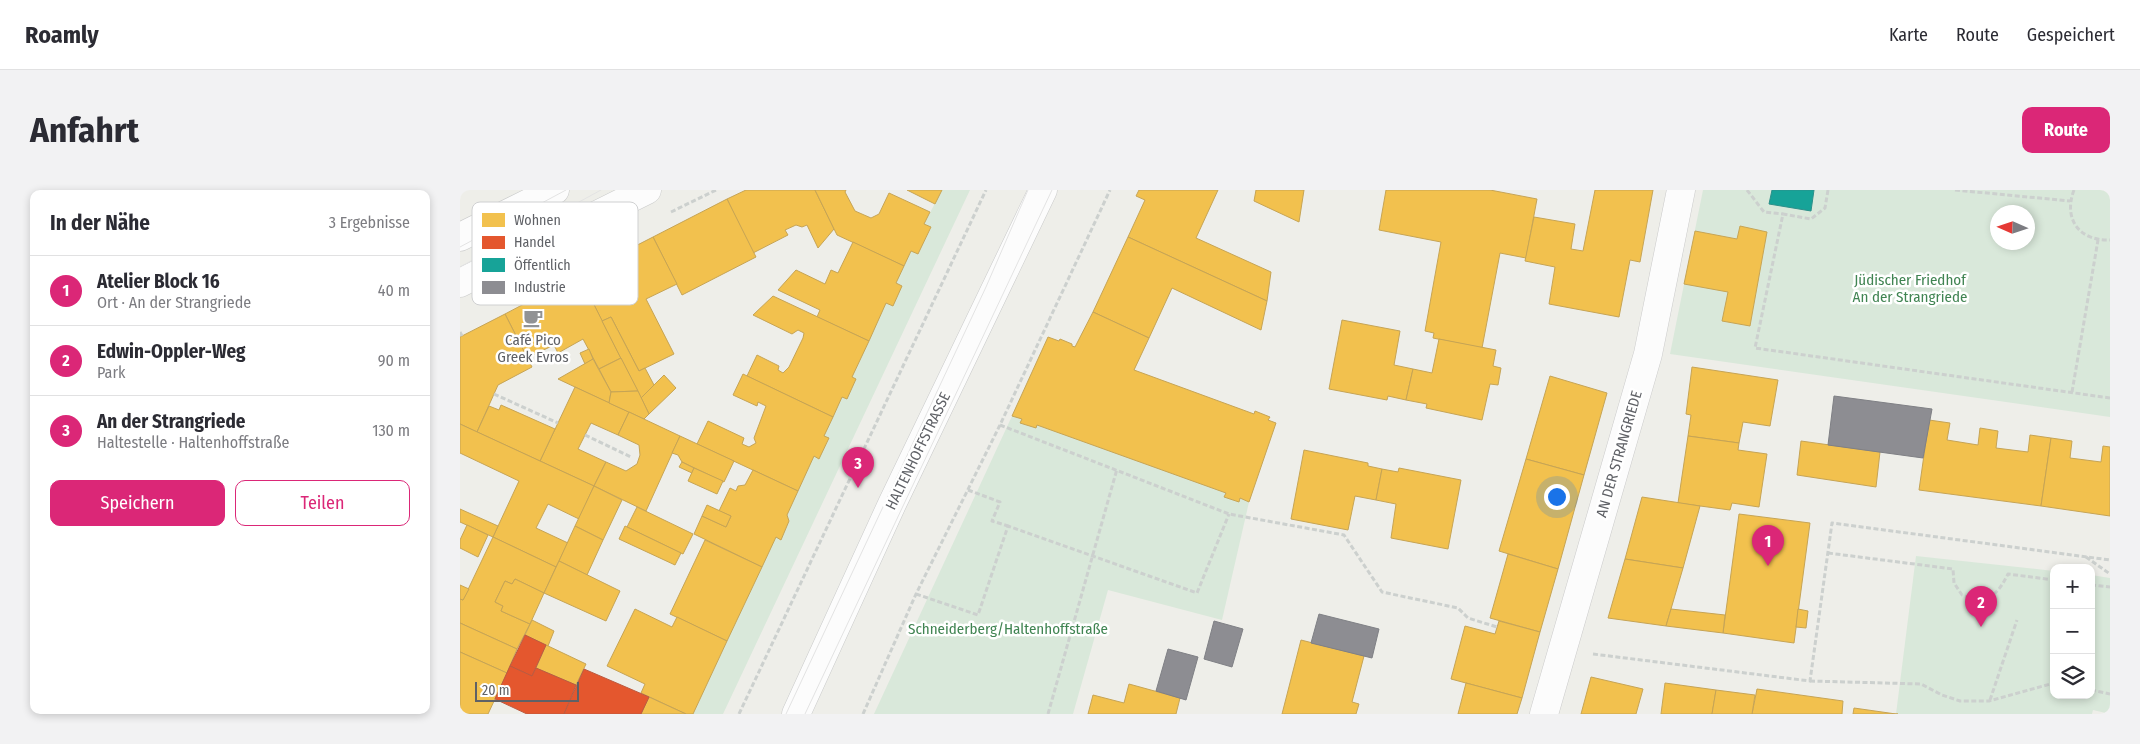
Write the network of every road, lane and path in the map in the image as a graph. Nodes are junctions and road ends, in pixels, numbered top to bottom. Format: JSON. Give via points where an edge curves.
{"nodes":[{"id":1,"x":555,"y":190,"type":"edge"},
{"id":2,"x":647,"y":190,"type":"edge"},
{"id":3,"x":986,"y":190,"type":"edge"},
{"id":4,"x":1043,"y":190,"type":"edge"},
{"id":5,"x":1110,"y":190,"type":"edge"},
{"id":6,"x":1681,"y":190,"type":"edge"},
{"id":7,"x":1747,"y":190,"type":"edge"},
{"id":8,"x":1828,"y":190,"type":"edge"},
{"id":9,"x":1955,"y":190,"type":"edge"},
{"id":10,"x":2074,"y":190,"type":"edge"},
{"id":11,"x":531,"y":202,"type":"edge"},
{"id":12,"x":623,"y":202,"type":"edge"},
{"id":13,"x":2070,"y":202,"type":"junction"},
{"id":14,"x":1783,"y":214,"type":"junction"},
{"id":15,"x":472,"y":231,"type":"edge"},
{"id":16,"x":460,"y":237,"type":"edge"},
{"id":17,"x":2098,"y":240,"type":"junction"},
{"id":18,"x":2110,"y":240,"type":"edge"},
{"id":19,"x":472,"y":277,"type":"edge"},
{"id":20,"x":460,"y":283,"type":"edge"},
{"id":21,"x":2072,"y":392,"type":"junction"},
{"id":22,"x":494,"y":394,"type":"dead end"},
{"id":23,"x":2110,"y":398,"type":"edge"},
{"id":24,"x":558,"y":423,"type":"dead end"},
{"id":25,"x":1000,"y":424,"type":"junction"},
{"id":26,"x":585,"y":435,"type":"dead end"},
{"id":27,"x":631,"y":457,"type":"dead end"},
{"id":28,"x":1117,"y":469,"type":"junction"},
{"id":29,"x":968,"y":490,"type":"junction"},
{"id":30,"x":1228,"y":514,"type":"junction"},
{"id":31,"x":1008,"y":526,"type":"junction"},
{"id":32,"x":1828,"y":553,"type":"junction"},
{"id":33,"x":2085,"y":556,"type":"junction"},
{"id":34,"x":1092,"y":558,"type":"junction"},
{"id":35,"x":2110,"y":560,"type":"edge"},
{"id":36,"x":2110,"y":574,"type":"edge"},
{"id":37,"x":2050,"y":579,"type":"edge"},
{"id":38,"x":2095,"y":585,"type":"edge"},
{"id":39,"x":2110,"y":587,"type":"edge"},
{"id":40,"x":916,"y":594,"type":"junction"},
{"id":41,"x":2017,"y":620,"type":"dead end"},
{"id":42,"x":1497,"y":627,"type":"dead end"},
{"id":43,"x":1564,"y":645,"type":"junction"},
{"id":44,"x":1810,"y":681,"type":"junction"},
{"id":45,"x":2050,"y":684,"type":"edge"},
{"id":46,"x":2095,"y":691,"type":"edge"},
{"id":47,"x":2110,"y":694,"type":"edge"},
{"id":48,"x":1989,"y":701,"type":"junction"},
{"id":49,"x":739,"y":714,"type":"edge"},
{"id":50,"x":796,"y":714,"type":"edge"},
{"id":51,"x":863,"y":714,"type":"edge"},
{"id":52,"x":1048,"y":714,"type":"edge"},
{"id":53,"x":1544,"y":714,"type":"edge"}],
"edges":[{"from":1,"to":11,"type":"street"},
{"from":2,"to":12,"type":"street"},
{"from":3,"to":49,"type":"path"},
{"from":4,"to":50,"type":"street","name":"HALTENHOFFSTRASSE","via":[[896,495]]},
{"from":5,"to":25,"type":"path"},
{"from":6,"to":43,"type":"street","name":"AN DER STRANGRIEDE","via":[[1648,354]]},
{"from":7,"to":14,"type":"path","via":[[1764,212]]},
{"from":8,"to":14,"type":"path","via":[[1825,208],[1811,219]]},
{"from":9,"to":13,"type":"path"},
{"from":10,"to":13,"type":"path"},
{"from":13,"to":17,"type":"path","via":[[2071,217],[2079,230]]},
{"from":14,"to":21,"type":"path","via":[[1756,348]]},
{"from":15,"to":16,"type":"street"},
{"from":17,"to":18,"type":"path"},
{"from":17,"to":21,"type":"path"},
{"from":19,"to":20,"type":"street"},
{"from":21,"to":23,"type":"path"},
{"from":22,"to":24,"type":"path"},
{"from":25,"to":28,"type":"path"},
{"from":25,"to":29,"type":"path"},
{"from":26,"to":27,"type":"path"},
{"from":28,"to":30,"type":"path"},
{"from":28,"to":34,"type":"path"},
{"from":29,"to":31,"type":"path","via":[[1000,502],[992,522]]},
{"from":29,"to":40,"type":"path"},
{"from":30,"to":34,"type":"path","via":[[1197,593]]},
{"from":30,"to":42,"type":"path","via":[[1344,535],[1382,592],[1458,608],[1468,618]]},
{"from":31,"to":34,"type":"path"},
{"from":31,"to":40,"type":"path","via":[[978,615]]},
{"from":32,"to":33,"type":"path","via":[[1832,523]]},
{"from":32,"to":37,"type":"path","via":[[1953,569],[1954,582],[1962,595],[1977,600],[1993,596],[2008,574]]},
{"from":32,"to":44,"type":"path"},
{"from":33,"to":35,"type":"path"},
{"from":33,"to":36,"type":"path"},
{"from":34,"to":52,"type":"path"},
{"from":38,"to":39,"type":"path"},
{"from":40,"to":51,"type":"path"},
{"from":41,"to":48,"type":"path"},
{"from":43,"to":44,"type":"path","via":[[1594,654]]},
{"from":43,"to":53,"type":"street","name":"AN DER STRANGRIEDE"},
{"from":44,"to":48,"type":"path","via":[[1914,683],[1960,701]]},
{"from":45,"to":48,"type":"path"},
{"from":46,"to":47,"type":"path"}]}
